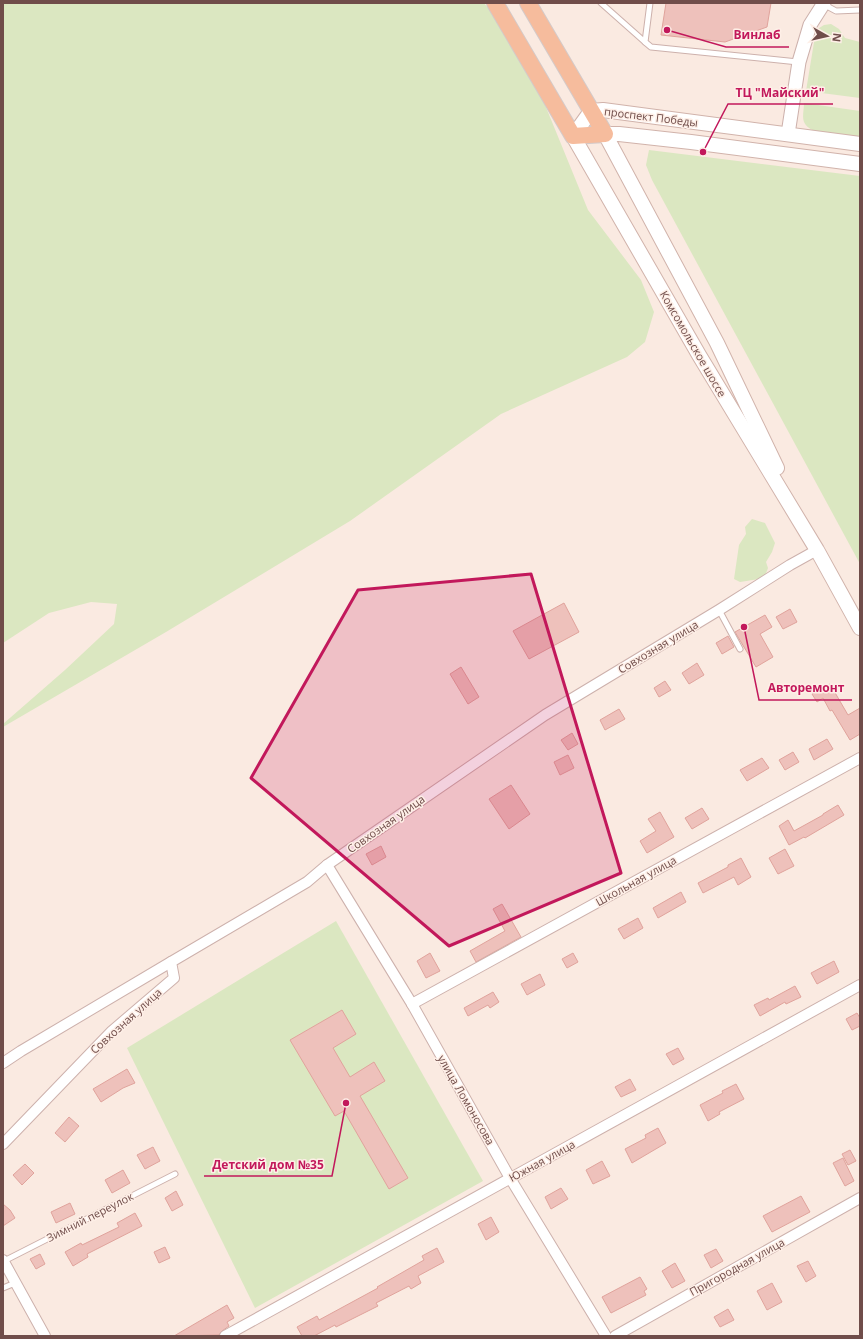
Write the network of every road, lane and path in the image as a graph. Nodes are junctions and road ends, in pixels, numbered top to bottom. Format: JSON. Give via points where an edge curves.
{"nodes":[{"id":1,"x":495,"y":3,"type":"edge"},
{"id":2,"x":528,"y":3,"type":"edge"},
{"id":3,"x":601,"y":3,"type":"edge"},
{"id":4,"x":650,"y":3,"type":"edge"},
{"id":5,"x":824,"y":4,"type":"edge"},
{"id":6,"x":860,"y":10,"type":"edge"},
{"id":7,"x":645,"y":42,"type":"junction"},
{"id":8,"x":799,"y":62,"type":"junction"},
{"id":9,"x":591,"y":111,"type":"junction"},
{"id":10,"x":605,"y":134,"type":"junction"},
{"id":11,"x":788,"y":134,"type":"junction"},
{"id":12,"x":574,"y":136,"type":"junction"},
{"id":13,"x":860,"y":144,"type":"edge"},
{"id":14,"x":785,"y":154,"type":"junction"},
{"id":15,"x":860,"y":164,"type":"edge"},
{"id":16,"x":716,"y":343,"type":"junction"},
{"id":17,"x":699,"y":355,"type":"junction"},
{"id":18,"x":817,"y":550,"type":"junction"},
{"id":19,"x":719,"y":610,"type":"junction"},
{"id":20,"x":860,"y":628,"type":"edge"},
{"id":21,"x":740,"y":649,"type":"dead end"},
{"id":22,"x":860,"y":758,"type":"edge"},
{"id":23,"x":327,"y":865,"type":"junction"},
{"id":24,"x":171,"y":962,"type":"junction"},
{"id":25,"x":860,"y":985,"type":"edge"},
{"id":26,"x":412,"y":1004,"type":"junction"},
{"id":27,"x":3,"y":1063,"type":"edge"},
{"id":28,"x":3,"y":1144,"type":"edge"},
{"id":29,"x":175,"y":1174,"type":"dead end"},
{"id":30,"x":510,"y":1178,"type":"junction"},
{"id":31,"x":860,"y":1198,"type":"edge"},
{"id":32,"x":3,"y":1261,"type":"edge"},
{"id":33,"x":15,"y":1283,"type":"junction"},
{"id":34,"x":3,"y":1288,"type":"edge"},
{"id":35,"x":45,"y":1336,"type":"edge"},
{"id":36,"x":225,"y":1336,"type":"edge"},
{"id":37,"x":606,"y":1336,"type":"edge"},
{"id":38,"x":615,"y":1336,"type":"edge"}],
"edges":[{"from":1,"to":12,"type":"main road","name":"Комсомольское шоссе"},
{"from":2,"to":9,"type":"main road","name":"Комсомольское шоссе"},
{"from":3,"to":7,"type":"lane"},
{"from":4,"to":7,"type":"lane"},
{"from":5,"to":6,"type":"lane","via":[[836,11]]},
{"from":5,"to":8,"type":"street","via":[[810,25]]},
{"from":7,"to":8,"type":"lane","via":[[651,47]]},
{"from":8,"to":11,"type":"street"},
{"from":9,"to":10,"type":"main road","name":"Комсомольское шоссе"},
{"from":9,"to":11,"type":"main road","name":"проспект Победы","via":[[604,110]]},
{"from":9,"to":12,"type":"main road","name":"проспект Победы"},
{"from":10,"to":12,"type":"main road"},
{"from":10,"to":14,"type":"main road","name":"проспект Победы"},
{"from":10,"to":16,"type":"main road","name":"Комсомольское шоссе"},
{"from":11,"to":13,"type":"main road","name":"проспект Победы"},
{"from":11,"to":14,"type":"main road"},
{"from":12,"to":17,"type":"main road","name":"Комсомольское шоссе"},
{"from":14,"to":15,"type":"main road","name":"проспект Победы"},
{"from":16,"to":17,"type":"main road"},
{"from":16,"to":18,"type":"main road","name":"Комсомольское шоссе"},
{"from":17,"to":18,"type":"main road","name":"Комсомольское шоссе"},
{"from":18,"to":19,"type":"street","name":"Совхозная улица","via":[[790,564]]},
{"from":18,"to":20,"type":"main road","name":"Комсомольское шоссе"},
{"from":19,"to":21,"type":"lane"},
{"from":19,"to":23,"type":"street","name":"Совхозная улица","via":[[545,715]]},
{"from":22,"to":26,"type":"street","name":"Школьная улица"},
{"from":23,"to":24,"type":"street","name":"Совхозная улица","via":[[307,882]]},
{"from":23,"to":26,"type":"street","name":"улица Ломоносова"},
{"from":24,"to":27,"type":"street"},
{"from":24,"to":28,"type":"street","name":"Совхозная улица","via":[[174,978],[112,1031]]},
{"from":25,"to":30,"type":"street","name":"Южная улица"},
{"from":26,"to":30,"type":"street","name":"улица Ломоносова"},
{"from":29,"to":32,"type":"lane","name":"Зимний переулок"},
{"from":30,"to":36,"type":"street","name":"Южная улица"},
{"from":30,"to":37,"type":"street","name":"улица Ломоносова"},
{"from":31,"to":38,"type":"street","name":"Пригородная улица"},
{"from":32,"to":33,"type":"street"},
{"from":33,"to":34,"type":"lane"},
{"from":33,"to":35,"type":"street"}]}
